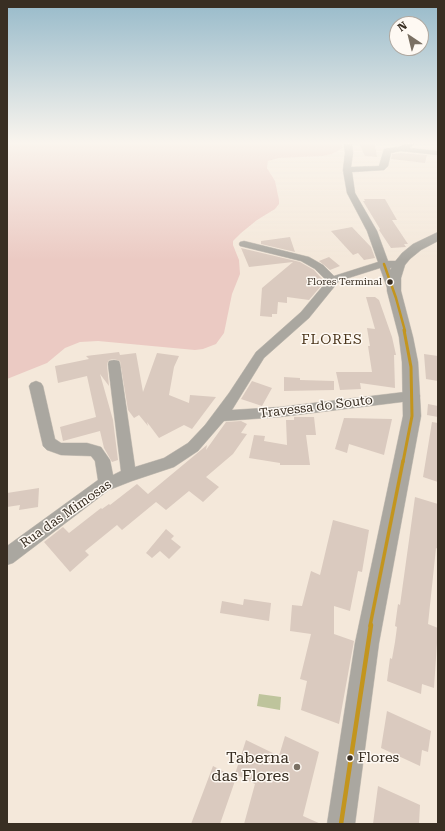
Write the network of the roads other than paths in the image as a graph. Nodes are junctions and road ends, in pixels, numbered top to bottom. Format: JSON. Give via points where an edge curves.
{"nodes":[{"id":1,"x":350,"y":183,"type":"edge"},
{"id":2,"x":438,"y":236,"type":"edge"},
{"id":3,"x":244,"y":244,"type":"dead end"},
{"id":4,"x":384,"y":264,"type":"junction"},
{"id":5,"x":399,"y":264,"type":"junction"},
{"id":6,"x":333,"y":281,"type":"junction"},
{"id":7,"x":396,"y":298,"type":"junction"},
{"id":8,"x":114,"y":364,"type":"dead end"},
{"id":9,"x":36,"y":386,"type":"dead end"},
{"id":10,"x":413,"y":396,"type":"junction"},
{"id":11,"x":220,"y":416,"type":"junction"},
{"id":12,"x":129,"y":475,"type":"junction"},
{"id":13,"x":106,"y":484,"type":"junction"},
{"id":14,"x":7,"y":557,"type":"edge"},
{"id":15,"x":342,"y":824,"type":"edge"}],
"edges":[{"from":1,"to":4,"type":"street","via":[[352,196],[372,231]]},
{"from":2,"to":5,"type":"street","via":[[413,250]]},
{"from":3,"to":6,"type":"street","via":[[305,259],[319,267]]},
{"from":4,"to":5,"type":"street","name":"Rua das Mimosas"},
{"from":4,"to":6,"type":"street","name":"Rua das Mimosas","via":[[344,275]]},
{"from":4,"to":7,"type":"street"},
{"from":5,"to":7,"type":"street","via":[[393,286]]},
{"from":6,"to":11,"type":"street","name":"Rua das Mimosas","via":[[309,311],[260,355]]},
{"from":7,"to":10,"type":"street","via":[[409,350]]},
{"from":8,"to":12,"type":"street"},
{"from":9,"to":13,"type":"street","via":[[48,442],[62,449],[96,451],[101,458]]},
{"from":10,"to":11,"type":"street","name":"Travessa do Souto","via":[[280,412]]},
{"from":10,"to":15,"type":"street","via":[[411,426],[367,643]]},
{"from":11,"to":12,"type":"street","name":"Rua das Mimosas","via":[[185,454],[161,466]]},
{"from":12,"to":13,"type":"street","name":"Rua das Mimosas"},
{"from":13,"to":14,"type":"street","name":"Rua das Mimosas"}]}
